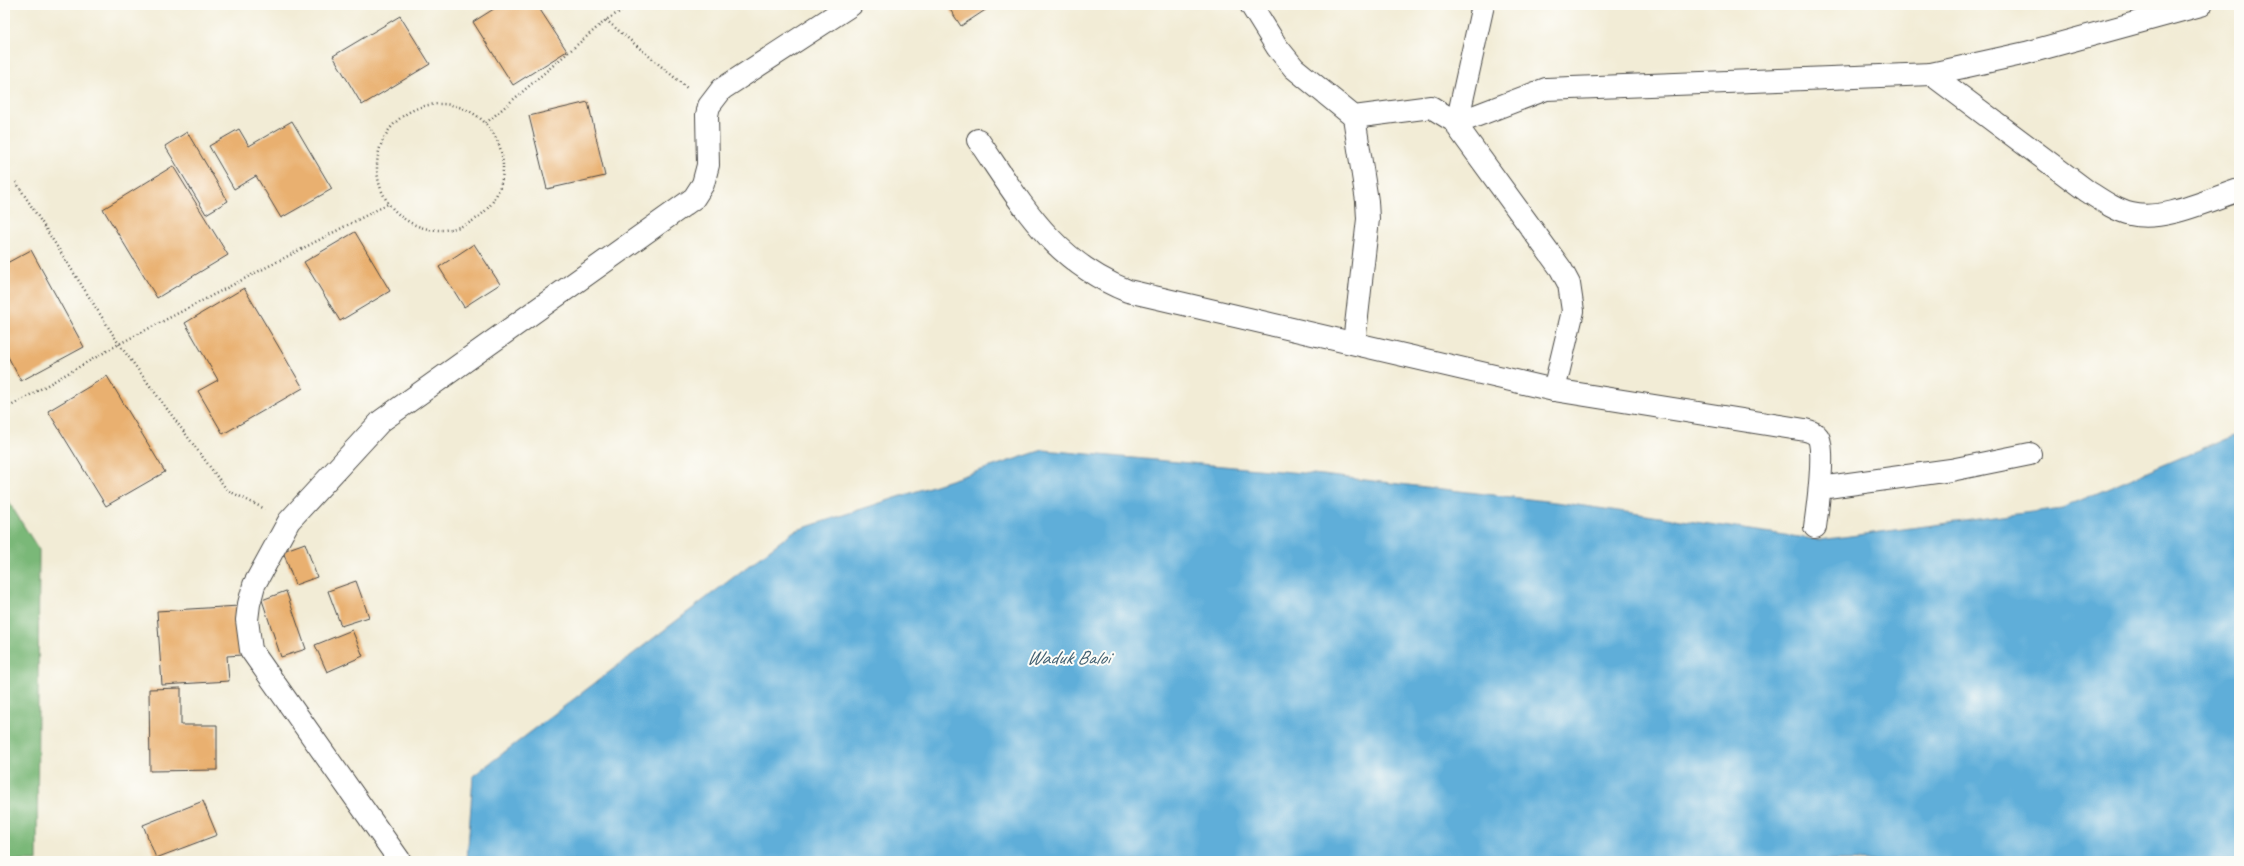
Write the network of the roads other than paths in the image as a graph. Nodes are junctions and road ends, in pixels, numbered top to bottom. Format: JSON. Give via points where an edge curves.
{"nodes":[{"id":1,"x":852,"y":5,"type":"edge"},
{"id":2,"x":1251,"y":5,"type":"edge"},
{"id":3,"x":1483,"y":5,"type":"edge"},
{"id":4,"x":2201,"y":5,"type":"edge"},
{"id":5,"x":1931,"y":74,"type":"junction"},
{"id":6,"x":1354,"y":117,"type":"junction"},
{"id":7,"x":1457,"y":123,"type":"junction"},
{"id":8,"x":978,"y":140,"type":"dead end"},
{"id":9,"x":2239,"y":190,"type":"edge"},
{"id":10,"x":1354,"y":343,"type":"junction"},
{"id":11,"x":1554,"y":390,"type":"junction"},
{"id":12,"x":2030,"y":454,"type":"dead end"},
{"id":13,"x":1820,"y":488,"type":"junction"},
{"id":14,"x":1815,"y":527,"type":"dead end"},
{"id":15,"x":400,"y":861,"type":"edge"}],
"edges":[{"from":1,"to":15,"type":"street","via":[[722,89],[709,106],[708,165],[703,184],[694,198],[382,421],[289,521],[254,585],[247,620],[251,650]]},
{"from":2,"to":6,"type":"street","via":[[1277,47],[1294,68]]},
{"from":3,"to":7,"type":"street"},
{"from":4,"to":5,"type":"street","via":[[2026,53]]},
{"from":5,"to":7,"type":"street","via":[[1546,89]]},
{"from":5,"to":9,"type":"street","via":[[2087,191],[2125,212],[2147,216],[2164,214]]},
{"from":6,"to":7,"type":"street","via":[[1431,107]]},
{"from":6,"to":10,"type":"street","via":[[1368,219]]},
{"from":7,"to":11,"type":"street","via":[[1561,269],[1568,284],[1573,311]]},
{"from":8,"to":10,"type":"street","via":[[1033,220],[1052,243],[1104,282],[1128,291]]},
{"from":10,"to":11,"type":"street"},
{"from":11,"to":13,"type":"street","via":[[1805,430],[1815,434],[1821,443]]},
{"from":12,"to":13,"type":"street","via":[[1951,470]]},
{"from":13,"to":14,"type":"street"}]}
